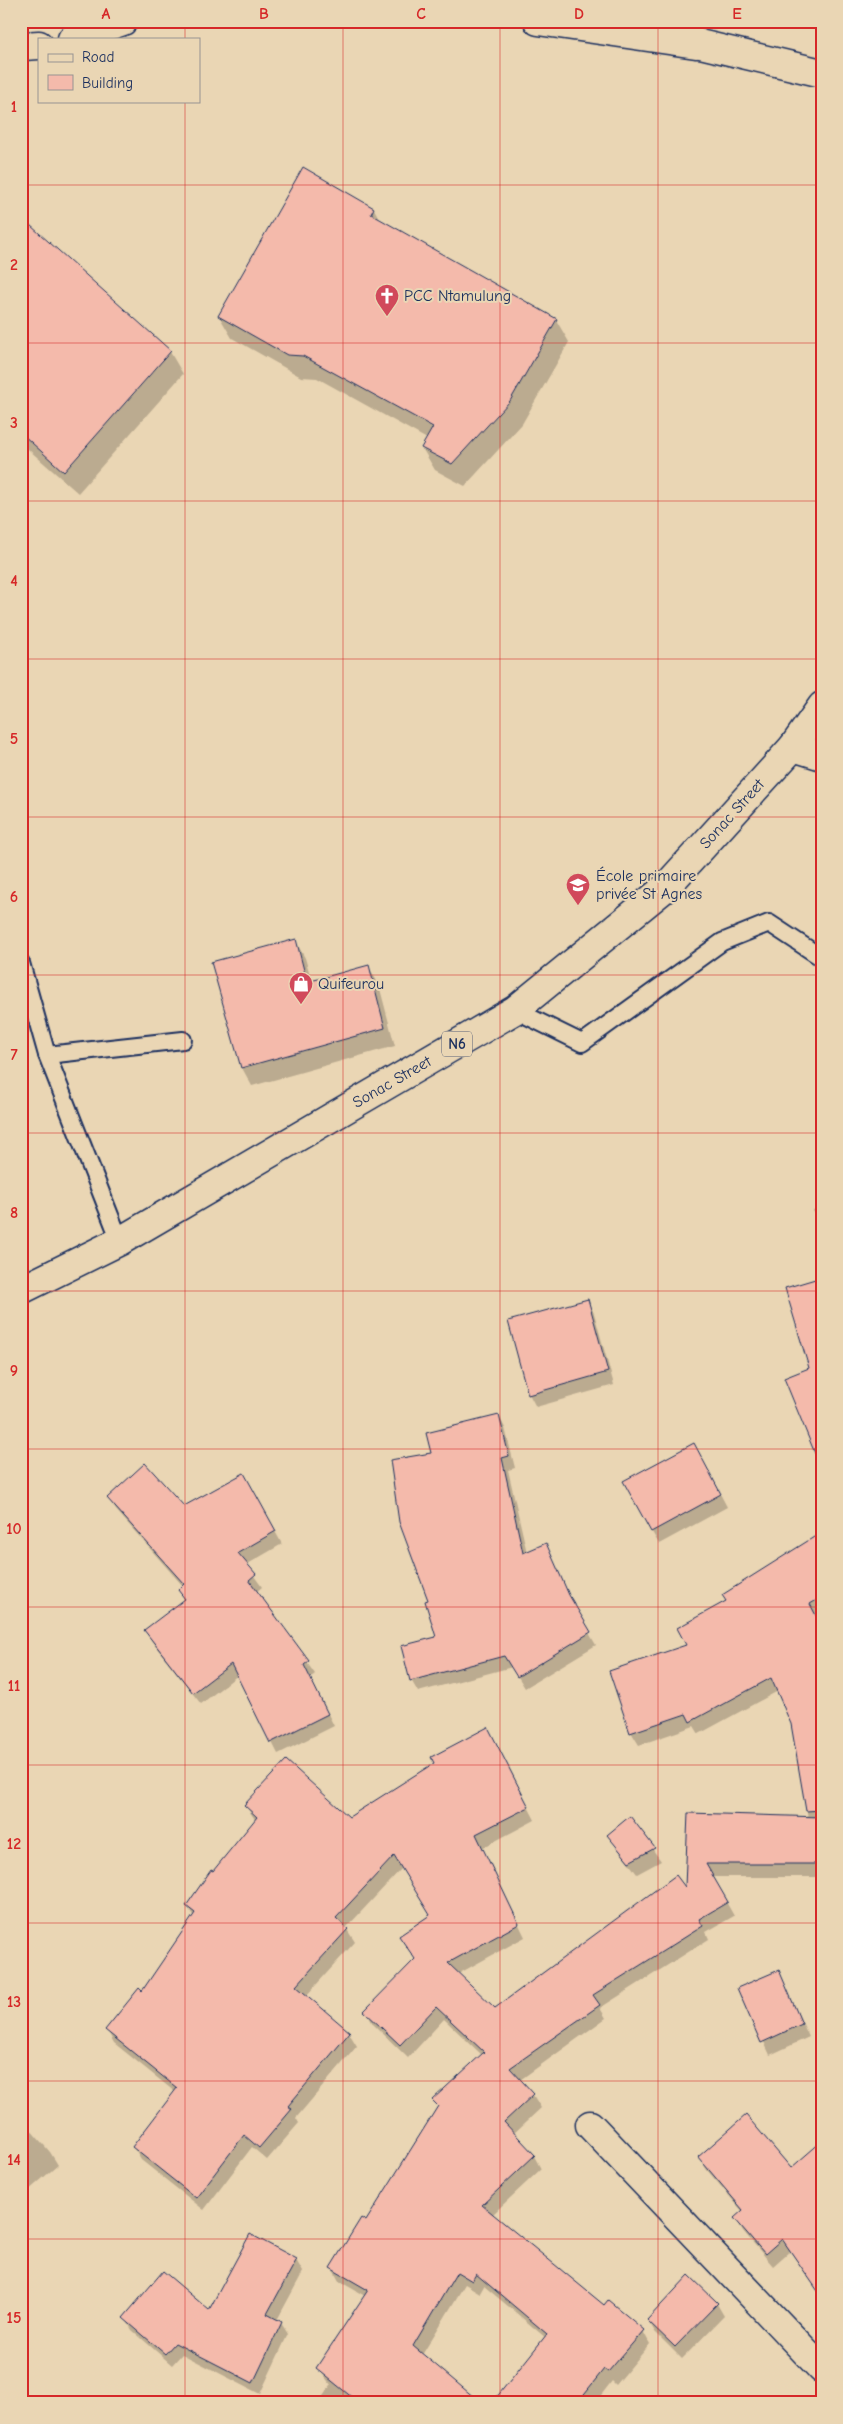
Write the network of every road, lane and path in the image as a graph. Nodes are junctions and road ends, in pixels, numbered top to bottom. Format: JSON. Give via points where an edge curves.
{"nodes":[{"id":1,"x":123,"y":21,"type":"edge"},
{"id":2,"x":538,"y":21,"type":"edge"},
{"id":3,"x":655,"y":21,"type":"edge"},
{"id":4,"x":75,"y":38,"type":"edge"},
{"id":5,"x":21,"y":44,"type":"edge"},
{"id":6,"x":700,"y":44,"type":"junction"},
{"id":7,"x":38,"y":45,"type":"edge"},
{"id":8,"x":822,"y":73,"type":"edge"},
{"id":9,"x":822,"y":706,"type":"edge"},
{"id":10,"x":793,"y":746,"type":"junction"},
{"id":11,"x":822,"y":756,"type":"edge"},
{"id":12,"x":822,"y":958,"type":"edge"},
{"id":13,"x":21,"y":963,"type":"edge"},
{"id":14,"x":515,"y":1010,"type":"junction"},
{"id":15,"x":183,"y":1040,"type":"dead end"},
{"id":16,"x":47,"y":1055,"type":"junction"},
{"id":17,"x":120,"y":1241,"type":"junction"},
{"id":18,"x":21,"y":1290,"type":"edge"},
{"id":19,"x":590,"y":2125,"type":"dead end"},
{"id":20,"x":822,"y":2369,"type":"edge"}],
"edges":[{"from":1,"to":4,"type":"main road"},
{"from":2,"to":6,"type":"main road"},
{"from":3,"to":6,"type":"main road"},
{"from":5,"to":7,"type":"main road"},
{"from":6,"to":8,"type":"main road"},
{"from":9,"to":10,"type":"main road","name":"Sonac Street","number":"N6"},
{"from":10,"to":11,"type":"main road"},
{"from":10,"to":14,"type":"main road","name":"Sonac Street","number":"N6","via":[[665,888]]},
{"from":12,"to":14,"type":"lane","via":[[769,923],[722,942],[582,1044]]},
{"from":13,"to":16,"type":"lane"},
{"from":14,"to":17,"type":"main road","name":"Sonac Street","number":"N6"},
{"from":15,"to":16,"type":"lane"},
{"from":16,"to":17,"type":"lane"},
{"from":17,"to":18,"type":"main road","name":"Sonac Street","number":"N6"},
{"from":19,"to":20,"type":"main road"}]}
